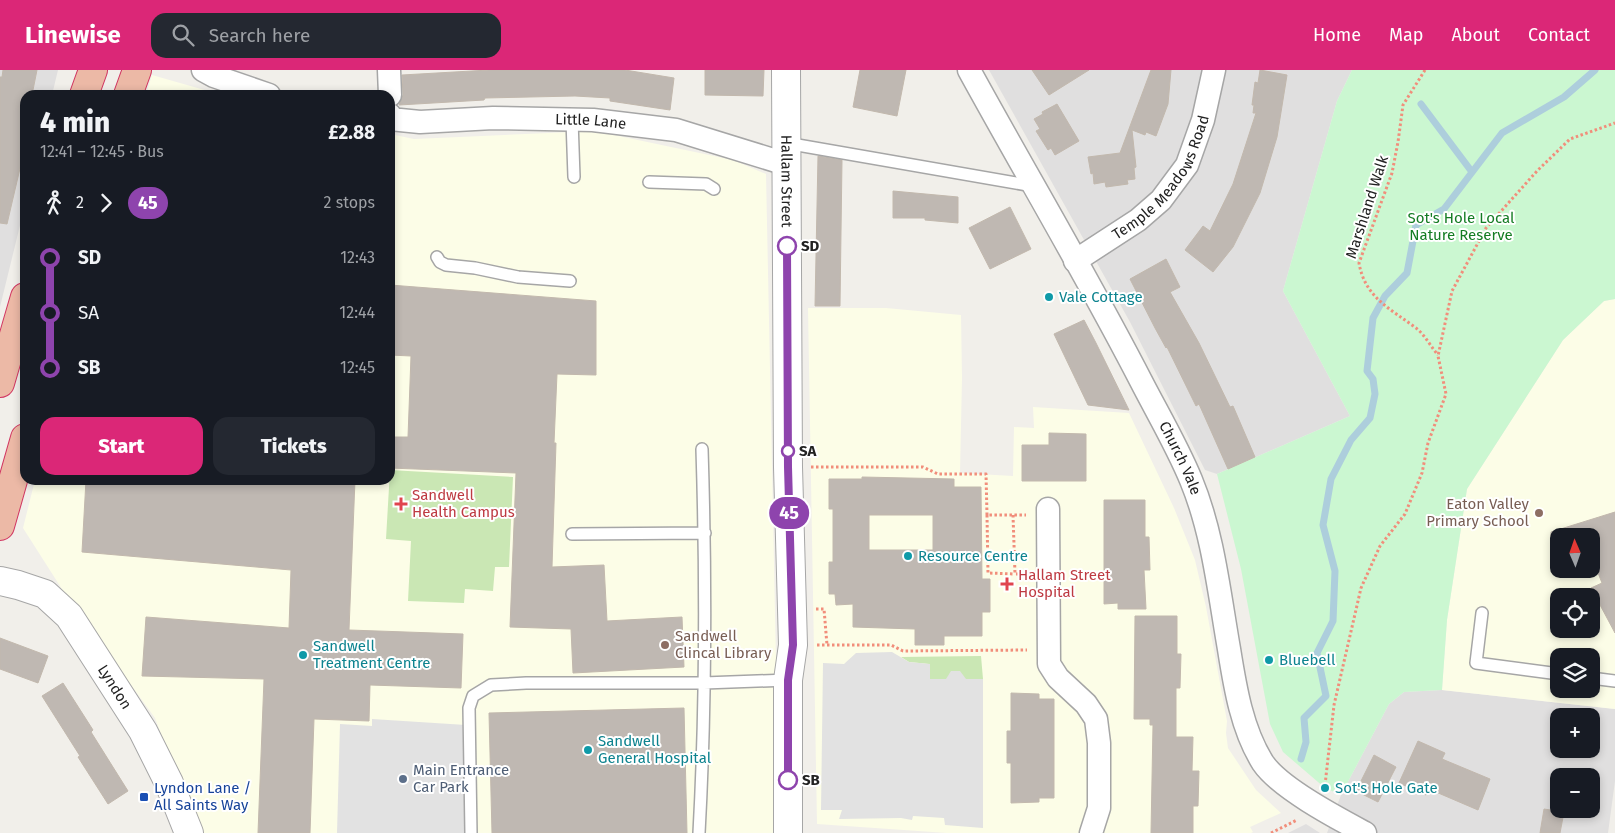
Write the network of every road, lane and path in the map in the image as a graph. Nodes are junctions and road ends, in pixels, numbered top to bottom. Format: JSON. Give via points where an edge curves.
{"nodes":[{"id":1,"x":94,"y":70,"type":"edge"},
{"id":2,"x":137,"y":70,"type":"edge"},
{"id":3,"x":202,"y":70,"type":"edge"},
{"id":4,"x":390,"y":70,"type":"edge"},
{"id":5,"x":786,"y":70,"type":"edge"},
{"id":6,"x":969,"y":70,"type":"edge"},
{"id":7,"x":1214,"y":70,"type":"edge"},
{"id":8,"x":1425,"y":70,"type":"edge"},
{"id":9,"x":86,"y":90,"type":"edge"},
{"id":10,"x":130,"y":90,"type":"edge"},
{"id":11,"x":255,"y":90,"type":"edge"},
{"id":12,"x":390,"y":90,"type":"edge"},
{"id":13,"x":395,"y":120,"type":"edge"},
{"id":14,"x":572,"y":120,"type":"junction"},
{"id":15,"x":1615,"y":123,"type":"edge"},
{"id":16,"x":786,"y":154,"type":"junction"},
{"id":17,"x":574,"y":177,"type":"dead end"},
{"id":18,"x":649,"y":182,"type":"dead end"},
{"id":19,"x":1033,"y":186,"type":"junction"},
{"id":20,"x":714,"y":189,"type":"dead end"},
{"id":21,"x":437,"y":257,"type":"dead end"},
{"id":22,"x":1075,"y":261,"type":"junction"},
{"id":23,"x":570,"y":281,"type":"dead end"},
{"id":24,"x":20,"y":312,"type":"edge"},
{"id":25,"x":4,"y":352,"type":"edge"},
{"id":26,"x":1438,"y":356,"type":"junction"},
{"id":27,"x":0,"y":383,"type":"edge"},
{"id":28,"x":702,"y":449,"type":"dead end"},
{"id":29,"x":20,"y":456,"type":"edge"},
{"id":30,"x":788,"y":467,"type":"junction"},
{"id":31,"x":1048,"y":512,"type":"joint"},
{"id":32,"x":987,"y":515,"type":"junction"},
{"id":33,"x":1013,"y":515,"type":"junction"},
{"id":34,"x":0,"y":526,"type":"edge"},
{"id":35,"x":705,"y":533,"type":"junction"},
{"id":36,"x":572,"y":534,"type":"dead end"},
{"id":37,"x":1015,"y":574,"type":"junction"},
{"id":38,"x":1049,"y":574,"type":"junction"},
{"id":39,"x":0,"y":581,"type":"edge"},
{"id":40,"x":1482,"y":613,"type":"dead end"},
{"id":41,"x":816,"y":618,"type":"dead end"},
{"id":42,"x":816,"y":636,"type":"dead end"},
{"id":43,"x":827,"y":645,"type":"junction"},
{"id":44,"x":1049,"y":650,"type":"junction"},
{"id":45,"x":1550,"y":673,"type":"edge"},
{"id":46,"x":1600,"y":679,"type":"edge"},
{"id":47,"x":788,"y":680,"type":"junction"},
{"id":48,"x":1615,"y":681,"type":"edge"},
{"id":49,"x":704,"y":683,"type":"junction"},
{"id":50,"x":1310,"y":810,"type":"junction"},
{"id":51,"x":189,"y":833,"type":"edge"},
{"id":52,"x":471,"y":833,"type":"edge"},
{"id":53,"x":699,"y":833,"type":"edge"},
{"id":54,"x":788,"y":833,"type":"edge"},
{"id":55,"x":1092,"y":833,"type":"edge"},
{"id":56,"x":1271,"y":833,"type":"edge"},
{"id":57,"x":1365,"y":833,"type":"edge"}],
"edges":[{"from":1,"to":9,"type":"highway"},
{"from":2,"to":10,"type":"highway"},
{"from":3,"to":11,"type":"street"},
{"from":4,"to":12,"type":"street"},
{"from":5,"to":16,"type":"street","name":"Hallam Street"},
{"from":6,"to":19,"type":"street","name":"Church Vale"},
{"from":7,"to":22,"type":"street","name":"Temple Meadows Road","via":[[1203,120],[1187,164],[1161,200],[1138,220]]},
{"from":8,"to":26,"type":"path","name":"Marshland Walk","via":[[1402,105],[1392,173],[1359,263],[1361,274],[1376,299],[1418,329]]},
{"from":13,"to":14,"type":"street","name":"Little Lane"},
{"from":14,"to":16,"type":"street","name":"Little Lane","via":[[676,130]]},
{"from":14,"to":17,"type":"lane"},
{"from":15,"to":26,"type":"path","via":[[1570,139],[1486,228],[1452,291]]},
{"from":16,"to":19,"type":"lane","name":"Little Lane"},
{"from":16,"to":30,"type":"street","name":"Hallam Street"},
{"from":18,"to":20,"type":"lane","via":[[706,184]]},
{"from":19,"to":22,"type":"street","name":"Church Vale"},
{"from":21,"to":23,"type":"lane","via":[[446,265],[518,277]]},
{"from":22,"to":50,"type":"street","name":"Church Vale","via":[[1191,478],[1202,508],[1246,727],[1264,764]]},
{"from":24,"to":25,"type":"highway"},
{"from":25,"to":27,"type":"highway"},
{"from":26,"to":50,"type":"path","via":[[1446,394],[1428,443],[1422,473],[1405,514],[1380,546],[1361,588],[1334,706],[1325,788]]},
{"from":28,"to":35,"type":"lane"},
{"from":29,"to":34,"type":"highway"},
{"from":30,"to":32,"type":"path","via":[[923,467],[938,474],[986,474]]},
{"from":30,"to":47,"type":"street","name":"Hallam Street","via":[[793,645]]},
{"from":31,"to":33,"type":"path"},
{"from":31,"to":38,"type":"street"},
{"from":32,"to":33,"type":"path"},
{"from":32,"to":37,"type":"path","via":[[988,573]]},
{"from":33,"to":37,"type":"path"},
{"from":35,"to":36,"type":"lane"},
{"from":35,"to":49,"type":"lane"},
{"from":37,"to":38,"type":"path"},
{"from":38,"to":44,"type":"street"},
{"from":39,"to":51,"type":"street","name":"Lyndon","via":[[45,594],[69,616],[143,730]]},
{"from":40,"to":45,"type":"lane","via":[[1476,663]]},
{"from":41,"to":43,"type":"path","via":[[816,609],[824,609]]},
{"from":42,"to":43,"type":"path","via":[[817,645]]},
{"from":43,"to":44,"type":"path","via":[[891,645],[903,651]]},
{"from":44,"to":55,"type":"street","via":[[1050,664],[1058,678],[1086,704],[1096,719],[1099,808]]},
{"from":46,"to":48,"type":"lane"},
{"from":47,"to":49,"type":"lane"},
{"from":47,"to":54,"type":"street","name":"Hallam Street"},
{"from":49,"to":52,"type":"lane","via":[[526,682],[491,685],[473,696],[469,708]]},
{"from":49,"to":53,"type":"lane"},
{"from":50,"to":56,"type":"path"},
{"from":50,"to":57,"type":"street","name":"Church Vale"}]}
